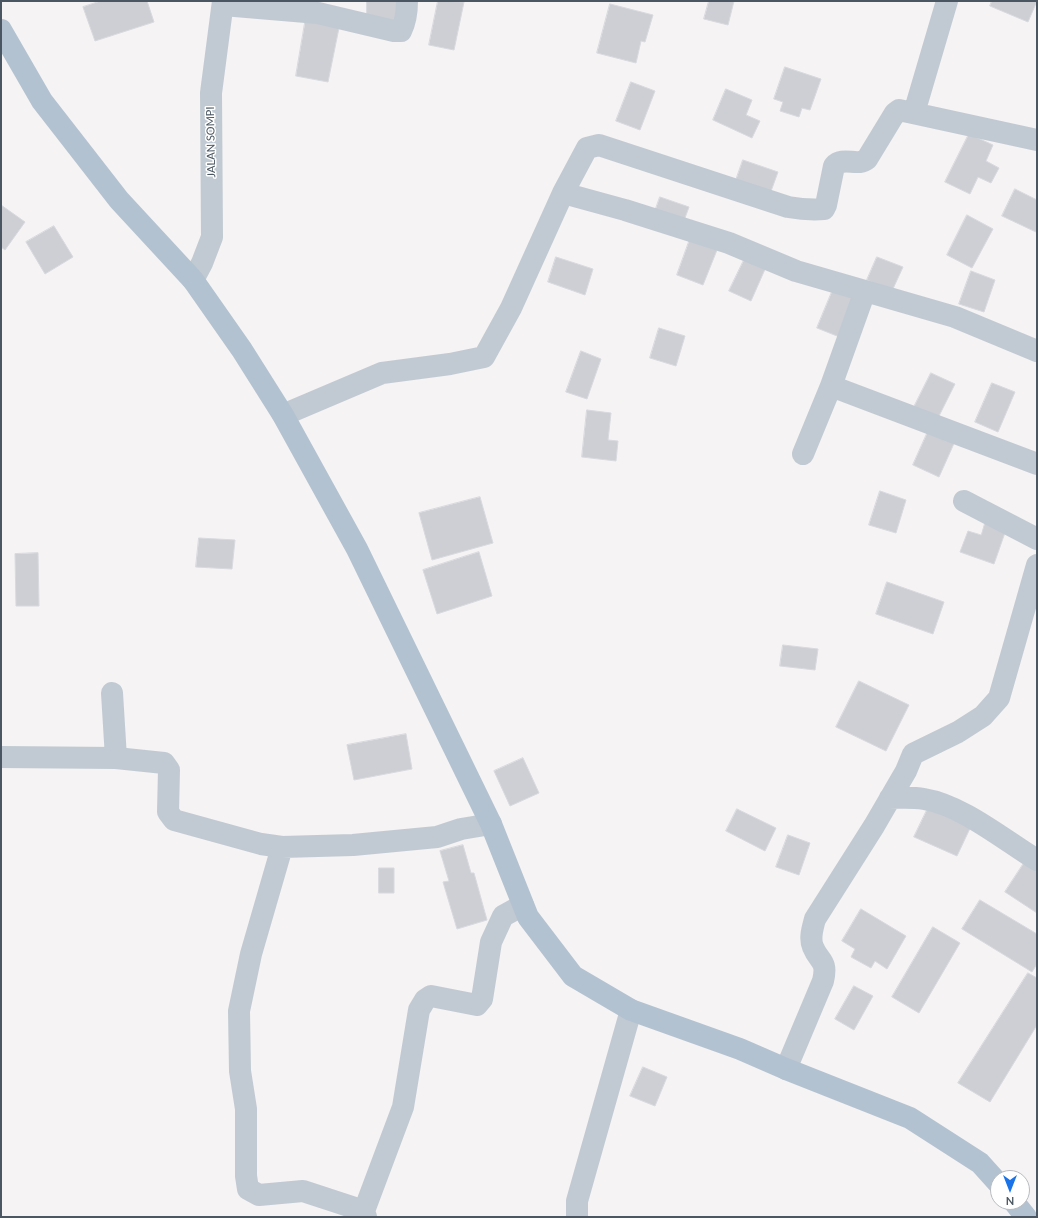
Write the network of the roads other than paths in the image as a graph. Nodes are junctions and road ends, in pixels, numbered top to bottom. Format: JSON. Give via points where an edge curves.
{"nodes":[{"id":1,"x":407,"y":1,"type":"edge"},
{"id":2,"x":947,"y":1,"type":"edge"},
{"id":3,"x":223,"y":3,"type":"edge"},
{"id":4,"x":278,"y":5,"type":"edge"},
{"id":5,"x":1,"y":30,"type":"edge"},
{"id":6,"x":914,"y":113,"type":"junction"},
{"id":7,"x":1037,"y":140,"type":"edge"},
{"id":8,"x":563,"y":193,"type":"junction"},
{"id":9,"x":198,"y":271,"type":"junction"},
{"id":10,"x":865,"y":291,"type":"junction"},
{"id":11,"x":1037,"y":351,"type":"edge"},
{"id":12,"x":832,"y":386,"type":"junction"},
{"id":13,"x":283,"y":415,"type":"junction"},
{"id":14,"x":804,"y":454,"type":"dead end"},
{"id":15,"x":1037,"y":464,"type":"edge"},
{"id":16,"x":964,"y":501,"type":"dead end"},
{"id":17,"x":1037,"y":539,"type":"edge"},
{"id":18,"x":1037,"y":565,"type":"edge"},
{"id":19,"x":112,"y":692,"type":"dead end"},
{"id":20,"x":1,"y":756,"type":"edge"},
{"id":21,"x":116,"y":758,"type":"junction"},
{"id":22,"x":890,"y":798,"type":"junction"},
{"id":23,"x":491,"y":824,"type":"junction"},
{"id":24,"x":282,"y":847,"type":"junction"},
{"id":25,"x":1037,"y":860,"type":"edge"},
{"id":26,"x":523,"y":905,"type":"junction"},
{"id":27,"x":631,"y":1010,"type":"junction"},
{"id":28,"x":786,"y":1069,"type":"junction"},
{"id":29,"x":990,"y":1174,"type":"edge"},
{"id":30,"x":365,"y":1214,"type":"edge"},
{"id":31,"x":577,"y":1217,"type":"edge"}],
"edges":[{"from":1,"to":4,"type":"street","via":[[407,15],[401,31]]},
{"from":2,"to":6,"type":"street"},
{"from":3,"to":4,"type":"street","via":[[268,8]]},
{"from":3,"to":9,"type":"street","name":"JALAN SOMPI","via":[[211,93],[212,237]]},
{"from":5,"to":9,"type":"main road","via":[[42,101],[119,200]]},
{"from":6,"to":7,"type":"street"},
{"from":6,"to":8,"type":"street","via":[[899,110],[895,113],[864,161],[837,163],[834,166],[824,209],[788,207],[599,145],[587,148]]},
{"from":8,"to":10,"type":"street","via":[[625,210],[729,244],[796,271]]},
{"from":8,"to":13,"type":"street","via":[[511,308],[484,357],[382,373]]},
{"from":9,"to":13,"type":"main road","via":[[242,350]]},
{"from":10,"to":11,"type":"street","via":[[955,317]]},
{"from":10,"to":12,"type":"street"},
{"from":12,"to":14,"type":"street"},
{"from":12,"to":15,"type":"street"},
{"from":13,"to":23,"type":"main road","via":[[357,549]]},
{"from":16,"to":17,"type":"street"},
{"from":18,"to":22,"type":"street","via":[[999,698],[983,716],[909,762]]},
{"from":19,"to":21,"type":"street"},
{"from":20,"to":21,"type":"street"},
{"from":21,"to":24,"type":"street","via":[[164,763],[169,770],[168,812],[174,820],[261,844]]},
{"from":22,"to":25,"type":"street","via":[[923,799],[952,808]]},
{"from":22,"to":28,"type":"street","via":[[815,919],[812,941],[824,965],[825,973]]},
{"from":23,"to":24,"type":"street","via":[[437,838],[353,845]]},
{"from":23,"to":26,"type":"main road"},
{"from":24,"to":30,"type":"street","via":[[251,954],[238,1011],[240,1071],[246,1109],[248,1189],[259,1195],[303,1191]]},
{"from":26,"to":27,"type":"main road","via":[[528,917],[573,976]]},
{"from":26,"to":30,"type":"street","via":[[503,916],[491,942],[482,1000],[476,1005],[431,996],[419,1010],[403,1107]]},
{"from":27,"to":28,"type":"main road","via":[[740,1049]]},
{"from":27,"to":31,"type":"street","via":[[577,1202]]},
{"from":28,"to":29,"type":"main road","via":[[910,1118],[980,1163]]}]}
